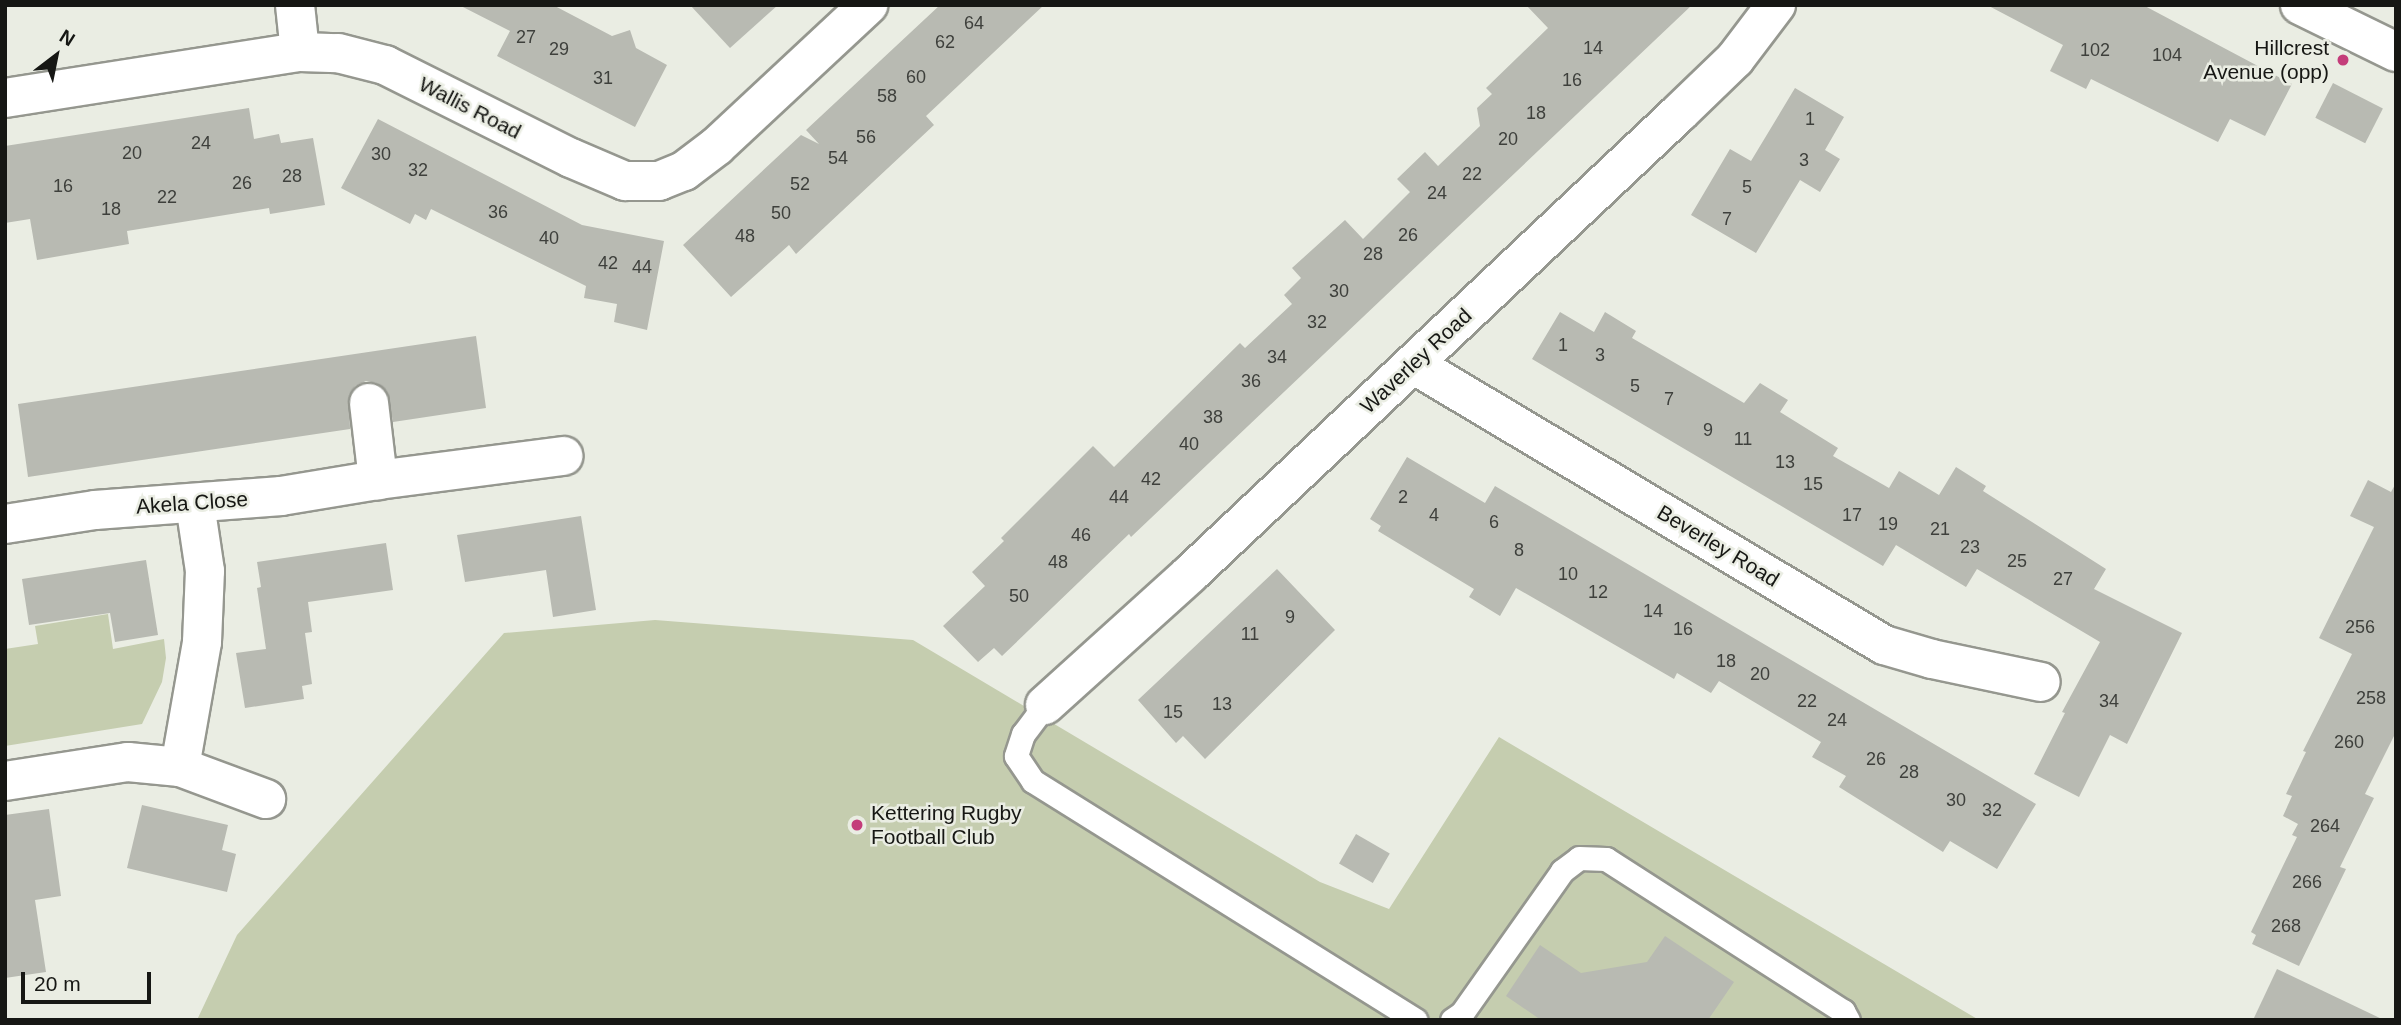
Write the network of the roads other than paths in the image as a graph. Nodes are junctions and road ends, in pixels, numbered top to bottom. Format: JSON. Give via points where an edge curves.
{"nodes":[{"id":1,"x":295,"y":5,"type":"edge"},
{"id":2,"x":868,"y":5,"type":"edge"},
{"id":3,"x":1776,"y":5,"type":"edge"},
{"id":4,"x":2300,"y":5,"type":"edge"},
{"id":5,"x":300,"y":52,"type":"junction"},
{"id":6,"x":2396,"y":52,"type":"edge"},
{"id":7,"x":5,"y":98,"type":"edge"},
{"id":8,"x":1413,"y":364,"type":"junction"},
{"id":9,"x":369,"y":403,"type":"dead end"},
{"id":10,"x":563,"y":456,"type":"dead end"},
{"id":11,"x":377,"y":480,"type":"junction"},
{"id":12,"x":195,"y":504,"type":"junction"},
{"id":13,"x":5,"y":524,"type":"edge"},
{"id":14,"x":2041,"y":682,"type":"dead end"},
{"id":15,"x":1045,"y":705,"type":"joint"},
{"id":16,"x":180,"y":767,"type":"junction"},
{"id":17,"x":5,"y":781,"type":"edge"},
{"id":18,"x":266,"y":799,"type":"dead end"},
{"id":19,"x":1416,"y":1020,"type":"edge"},
{"id":20,"x":1452,"y":1020,"type":"edge"},
{"id":21,"x":1848,"y":1020,"type":"edge"}],
"edges":[{"from":1,"to":5,"type":"street"},
{"from":2,"to":5,"type":"street","name":"Wallis Road","via":[[717,146],[684,171],[659,181],[614,177],[385,65],[338,53]]},
{"from":3,"to":8,"type":"street","name":"Waverley Road","via":[[1735,59]]},
{"from":4,"to":6,"type":"street"},
{"from":5,"to":7,"type":"street","name":"Wallis Road"},
{"from":8,"to":14,"type":"street","name":"Beverley Road","via":[[1884,645]]},
{"from":8,"to":15,"type":"street","name":"Waverley Road"},
{"from":9,"to":11,"type":"street"},
{"from":10,"to":11,"type":"street","name":"Akela Close"},
{"from":11,"to":12,"type":"street","name":"Akela Close"},
{"from":12,"to":13,"type":"street","name":"Akela Close","via":[[95,510]]},
{"from":12,"to":16,"type":"street","via":[[205,571],[202,642]]},
{"from":15,"to":19,"type":"lane","via":[[1023,734],[1016,756],[1033,781]]},
{"from":16,"to":17,"type":"street","via":[[128,762]]},
{"from":16,"to":18,"type":"street"},
{"from":20,"to":21,"type":"lane","via":[[1462,1013],[1562,871],[1579,858],[1606,859],[1843,1011]]}]}
